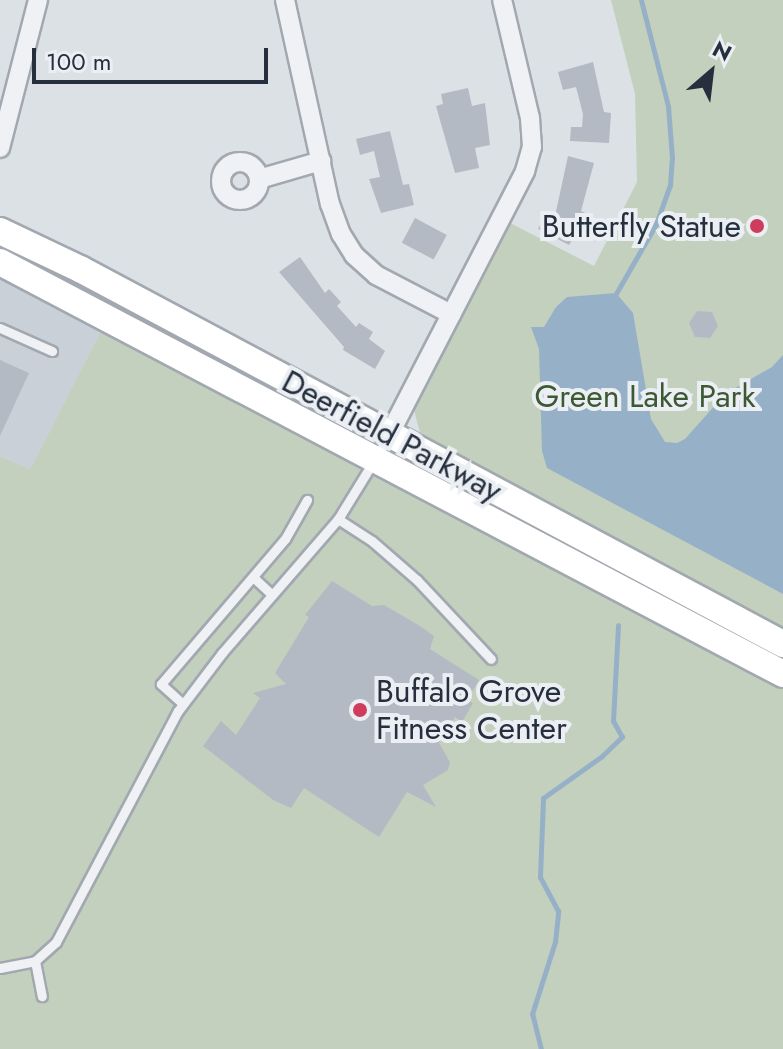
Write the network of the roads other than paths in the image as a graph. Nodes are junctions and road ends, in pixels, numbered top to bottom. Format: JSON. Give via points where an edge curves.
{"nodes":[{"id":1,"x":38,"y":0,"type":"edge"},
{"id":2,"x":285,"y":0,"type":"edge"},
{"id":3,"x":502,"y":0,"type":"edge"},
{"id":4,"x":8,"y":81,"type":"edge"},
{"id":5,"x":0,"y":148,"type":"edge"},
{"id":6,"x":321,"y":161,"type":"junction"},
{"id":7,"x":259,"y":179,"type":"dead end"},
{"id":8,"x":0,"y":231,"type":"edge"},
{"id":9,"x":0,"y":262,"type":"edge"},
{"id":10,"x":451,"y":314,"type":"junction"},
{"id":11,"x":0,"y":328,"type":"edge"},
{"id":12,"x":52,"y":351,"type":"dead end"},
{"id":13,"x":389,"y":435,"type":"junction"},
{"id":14,"x":377,"y":458,"type":"junction"},
{"id":15,"x":307,"y":500,"type":"dead end"},
{"id":16,"x":338,"y":519,"type":"junction"},
{"id":17,"x":253,"y":577,"type":"junction"},
{"id":18,"x":272,"y":595,"type":"junction"},
{"id":19,"x":783,"y":644,"type":"edge"},
{"id":20,"x":491,"y":659,"type":"dead end"},
{"id":21,"x":783,"y":674,"type":"edge"},
{"id":22,"x":183,"y":704,"type":"junction"},
{"id":23,"x":35,"y":961,"type":"junction"},
{"id":24,"x":0,"y":968,"type":"edge"},
{"id":25,"x":42,"y":996,"type":"dead end"}],
"edges":[{"from":1,"to":4,"type":"street"},
{"from":2,"to":6,"type":"street"},
{"from":3,"to":10,"type":"street","via":[[532,147],[525,171]]},
{"from":4,"to":5,"type":"street"},
{"from":6,"to":7,"type":"street"},
{"from":6,"to":10,"type":"street","via":[[330,204],[354,255],[376,275]]},
{"from":8,"to":13,"type":"main road","name":"Deerfield Parkway","via":[[32,243]]},
{"from":9,"to":14,"type":"main road","name":"Deerfield Parkway"},
{"from":10,"to":13,"type":"street"},
{"from":11,"to":12,"type":"lane"},
{"from":13,"to":14,"type":"lane"},
{"from":13,"to":19,"type":"main road","name":"Deerfield Parkway"},
{"from":14,"to":16,"type":"lane"},
{"from":14,"to":21,"type":"main road","name":"Deerfield Parkway"},
{"from":15,"to":17,"type":"lane","via":[[285,539]]},
{"from":16,"to":18,"type":"lane"},
{"from":16,"to":20,"type":"lane","via":[[417,580]]},
{"from":17,"to":18,"type":"lane"},
{"from":17,"to":22,"type":"lane","via":[[161,684]]},
{"from":18,"to":22,"type":"lane"},
{"from":22,"to":23,"type":"lane","via":[[56,942]]},
{"from":23,"to":24,"type":"lane"},
{"from":23,"to":25,"type":"lane"}]}
